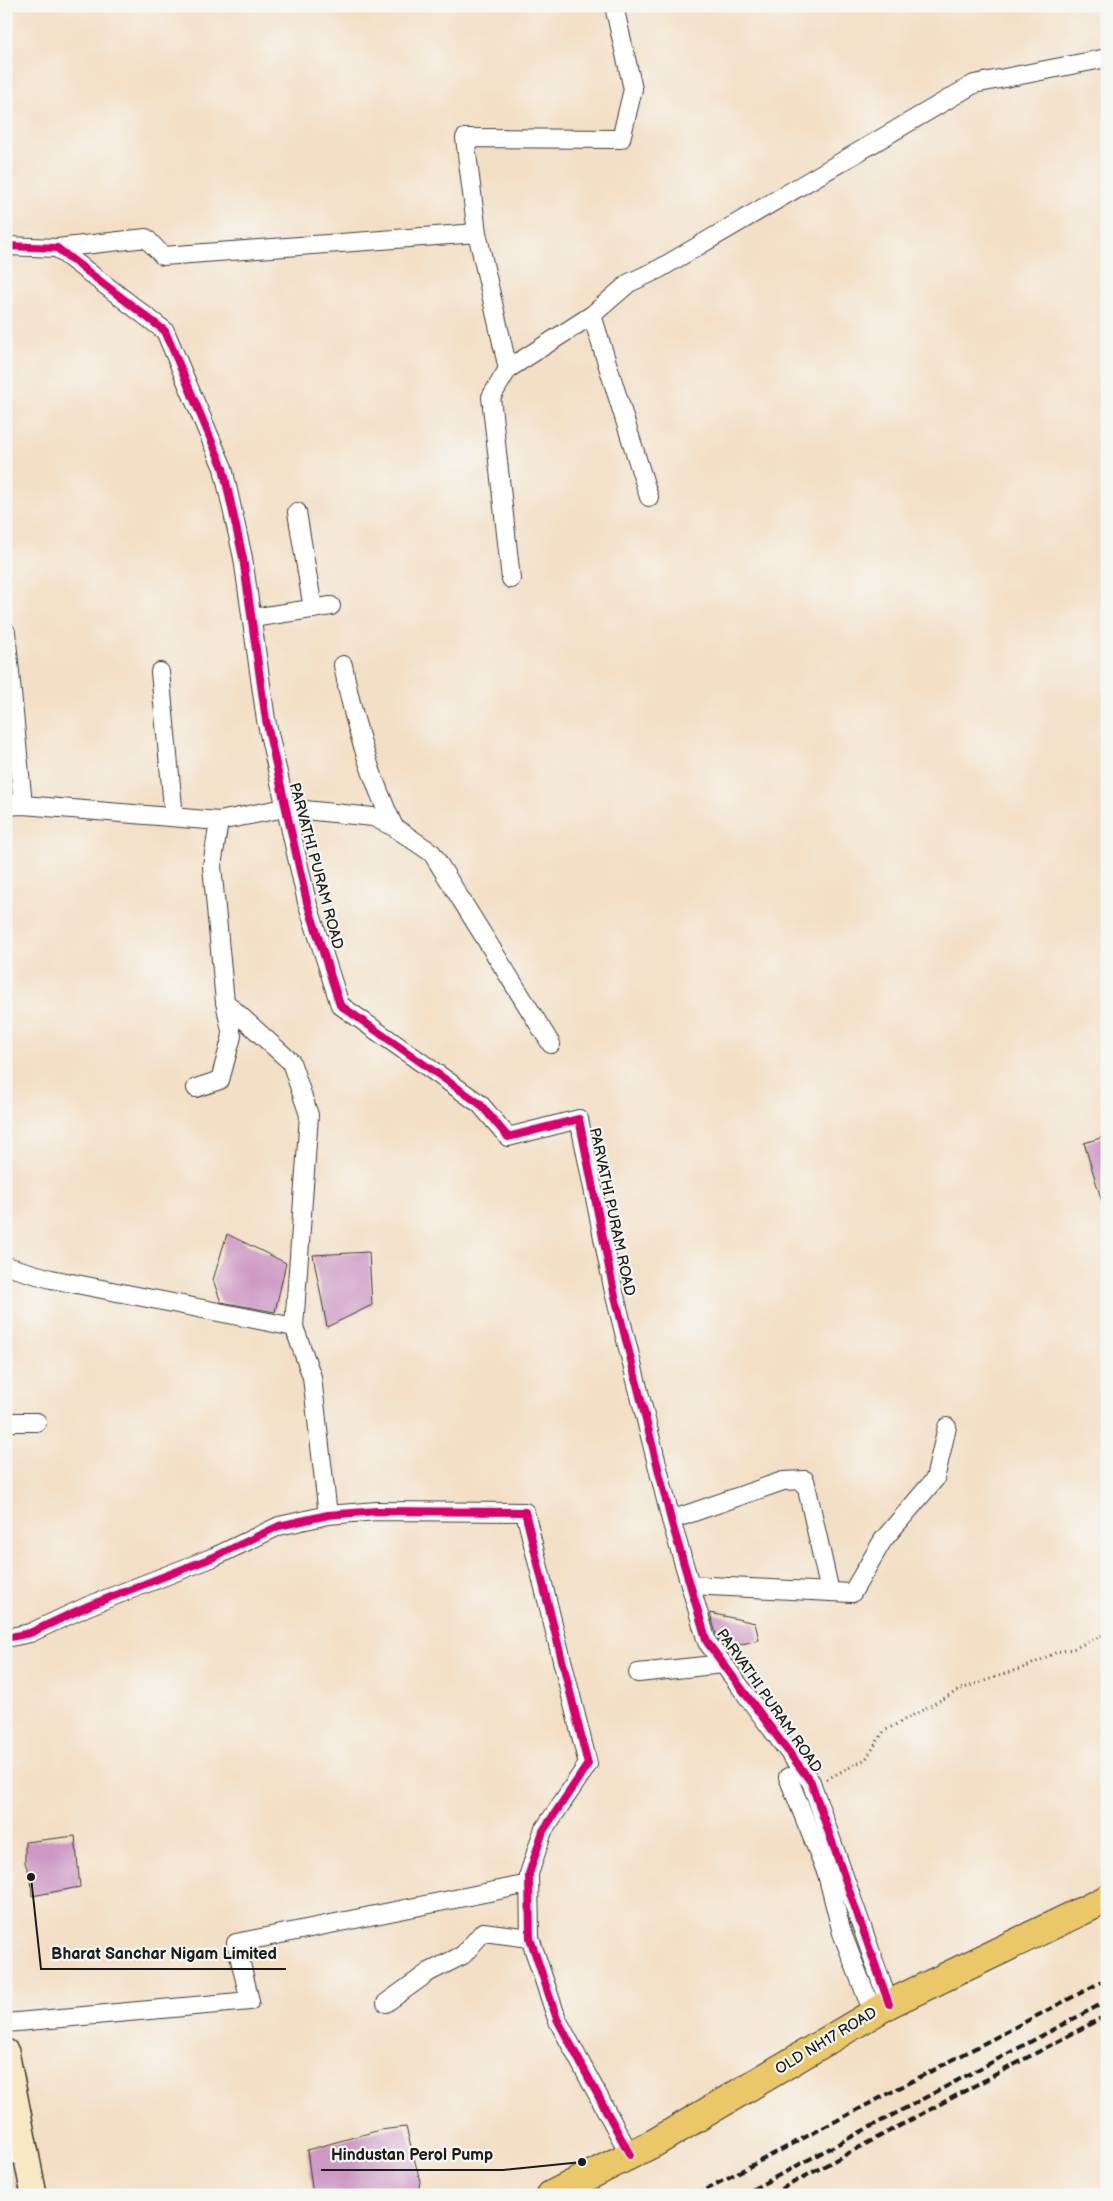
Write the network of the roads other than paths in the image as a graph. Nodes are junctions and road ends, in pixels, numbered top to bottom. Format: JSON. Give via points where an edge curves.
{"nodes":[{"id":1,"x":614,"y":6,"type":"edge"},
{"id":2,"x":1107,"y":58,"type":"edge"},
{"id":3,"x":477,"y":234,"type":"junction"},
{"id":4,"x":6,"y":246,"type":"edge"},
{"id":5,"x":57,"y":248,"type":"junction"},
{"id":6,"x":592,"y":316,"type":"junction"},
{"id":7,"x":508,"y":369,"type":"junction"},
{"id":8,"x":649,"y":497,"type":"dead end"},
{"id":9,"x":297,"y":512,"type":"dead end"},
{"id":10,"x":511,"y":579,"type":"dead end"},
{"id":11,"x":331,"y":606,"type":"dead end"},
{"id":12,"x":313,"y":608,"type":"junction"},
{"id":13,"x":252,"y":618,"type":"junction"},
{"id":14,"x":6,"y":632,"type":"edge"},
{"id":15,"x":343,"y":664,"type":"dead end"},
{"id":16,"x":160,"y":672,"type":"dead end"},
{"id":17,"x":15,"y":806,"type":"edge"},
{"id":18,"x":285,"y":808,"type":"junction"},
{"id":19,"x":174,"y":817,"type":"junction"},
{"id":20,"x":219,"y":821,"type":"junction"},
{"id":21,"x":394,"y":827,"type":"junction"},
{"id":22,"x":225,"y":1002,"type":"junction"},
{"id":23,"x":551,"y":1044,"type":"dead end"},
{"id":24,"x":196,"y":1088,"type":"dead end"},
{"id":25,"x":6,"y":1266,"type":"edge"},
{"id":26,"x":294,"y":1327,"type":"junction"},
{"id":27,"x":6,"y":1422,"type":"edge"},
{"id":28,"x":37,"y":1422,"type":"dead end"},
{"id":29,"x":947,"y":1427,"type":"dead end"},
{"id":30,"x":328,"y":1515,"type":"junction"},
{"id":31,"x":671,"y":1520,"type":"junction"},
{"id":32,"x":690,"y":1586,"type":"junction"},
{"id":33,"x":830,"y":1592,"type":"junction"},
{"id":34,"x":6,"y":1638,"type":"edge"},
{"id":35,"x":723,"y":1664,"type":"junction"},
{"id":36,"x":638,"y":1673,"type":"dead end"},
{"id":37,"x":788,"y":1777,"type":"dead end"},
{"id":38,"x":529,"y":1884,"type":"junction"},
{"id":39,"x":1107,"y":1899,"type":"edge"},
{"id":40,"x":530,"y":1938,"type":"junction"},
{"id":41,"x":386,"y":2003,"type":"dead end"},
{"id":42,"x":881,"y":2009,"type":"junction"},
{"id":43,"x":6,"y":2023,"type":"edge"},
{"id":44,"x":6,"y":2052,"type":"edge"},
{"id":45,"x":16,"y":2154,"type":"edge"},
{"id":46,"x":630,"y":2155,"type":"junction"},
{"id":47,"x":34,"y":2195,"type":"edge"},
{"id":48,"x":551,"y":2195,"type":"edge"}],
"edges":[{"from":1,"to":3,"type":"street","via":[[633,88],[620,139],[464,138]]},
{"from":2,"to":6,"type":"street","via":[[974,84],[659,269],[629,283]]},
{"from":3,"to":5,"type":"street","via":[[163,256],[146,238]]},
{"from":3,"to":7,"type":"street"},
{"from":4,"to":5,"type":"street"},
{"from":5,"to":13,"type":"street","name":"PARVATHI PURAM ROAD","via":[[165,331],[223,468],[243,558]]},
{"from":6,"to":7,"type":"street"},
{"from":6,"to":8,"type":"street"},
{"from":7,"to":10,"type":"street","via":[[491,398]]},
{"from":9,"to":12,"type":"street"},
{"from":11,"to":12,"type":"street"},
{"from":12,"to":13,"type":"street"},
{"from":13,"to":18,"type":"street","name":"PARVATHI PURAM ROAD","via":[[266,720]]},
{"from":14,"to":17,"type":"street"},
{"from":15,"to":21,"type":"street","via":[[352,714],[377,790]]},
{"from":16,"to":19,"type":"street"},
{"from":17,"to":19,"type":"street"},
{"from":18,"to":20,"type":"street"},
{"from":18,"to":21,"type":"street","via":[[372,818]]},
{"from":18,"to":31,"type":"street","name":"PARVATHI PURAM ROAD","via":[[308,902],[340,1005],[480,1104],[508,1137],[578,1119],[614,1292]]},
{"from":19,"to":20,"type":"street"},
{"from":20,"to":22,"type":"street","via":[[212,866]]},
{"from":21,"to":23,"type":"street","via":[[432,853]]},
{"from":22,"to":24,"type":"street","via":[[232,1036],[220,1080]]},
{"from":22,"to":26,"type":"street","via":[[291,1062],[309,1115]]},
{"from":25,"to":26,"type":"street","via":[[52,1279]]},
{"from":26,"to":30,"type":"street","via":[[312,1377]]},
{"from":27,"to":28,"type":"street"},
{"from":29,"to":33,"type":"street","via":[[935,1478],[883,1540],[852,1593]]},
{"from":30,"to":34,"type":"street","via":[[279,1526],[214,1557],[30,1632]]},
{"from":30,"to":38,"type":"street","via":[[377,1511],[525,1512],[588,1764],[543,1831],[529,1874]]},
{"from":31,"to":32,"type":"street","name":"PARVATHI PURAM ROAD"},
{"from":31,"to":33,"type":"street","via":[[783,1481],[805,1480]]},
{"from":32,"to":33,"type":"street"},
{"from":32,"to":35,"type":"street","name":"PARVATHI PURAM ROAD","via":[[707,1642]]},
{"from":35,"to":36,"type":"street"},
{"from":35,"to":42,"type":"street","name":"PARVATHI PURAM ROAD","via":[[811,1782]]},
{"from":37,"to":42,"type":"street","via":[[827,1874],[842,1933]]},
{"from":38,"to":40,"type":"street"},
{"from":38,"to":43,"type":"street","via":[[236,1943],[250,2001]]},
{"from":39,"to":42,"type":"main road","name":"OLD NH17 ROAD"},
{"from":40,"to":41,"type":"street","via":[[483,1932],[463,1955],[429,1972]]},
{"from":40,"to":46,"type":"street","via":[[557,2019]]},
{"from":42,"to":46,"type":"main road","name":"OLD NH17 ROAD"},
{"from":44,"to":45,"type":"street"},
{"from":45,"to":47,"type":"street"},
{"from":46,"to":48,"type":"main road","name":"OLD NH17 ROAD"}]}
